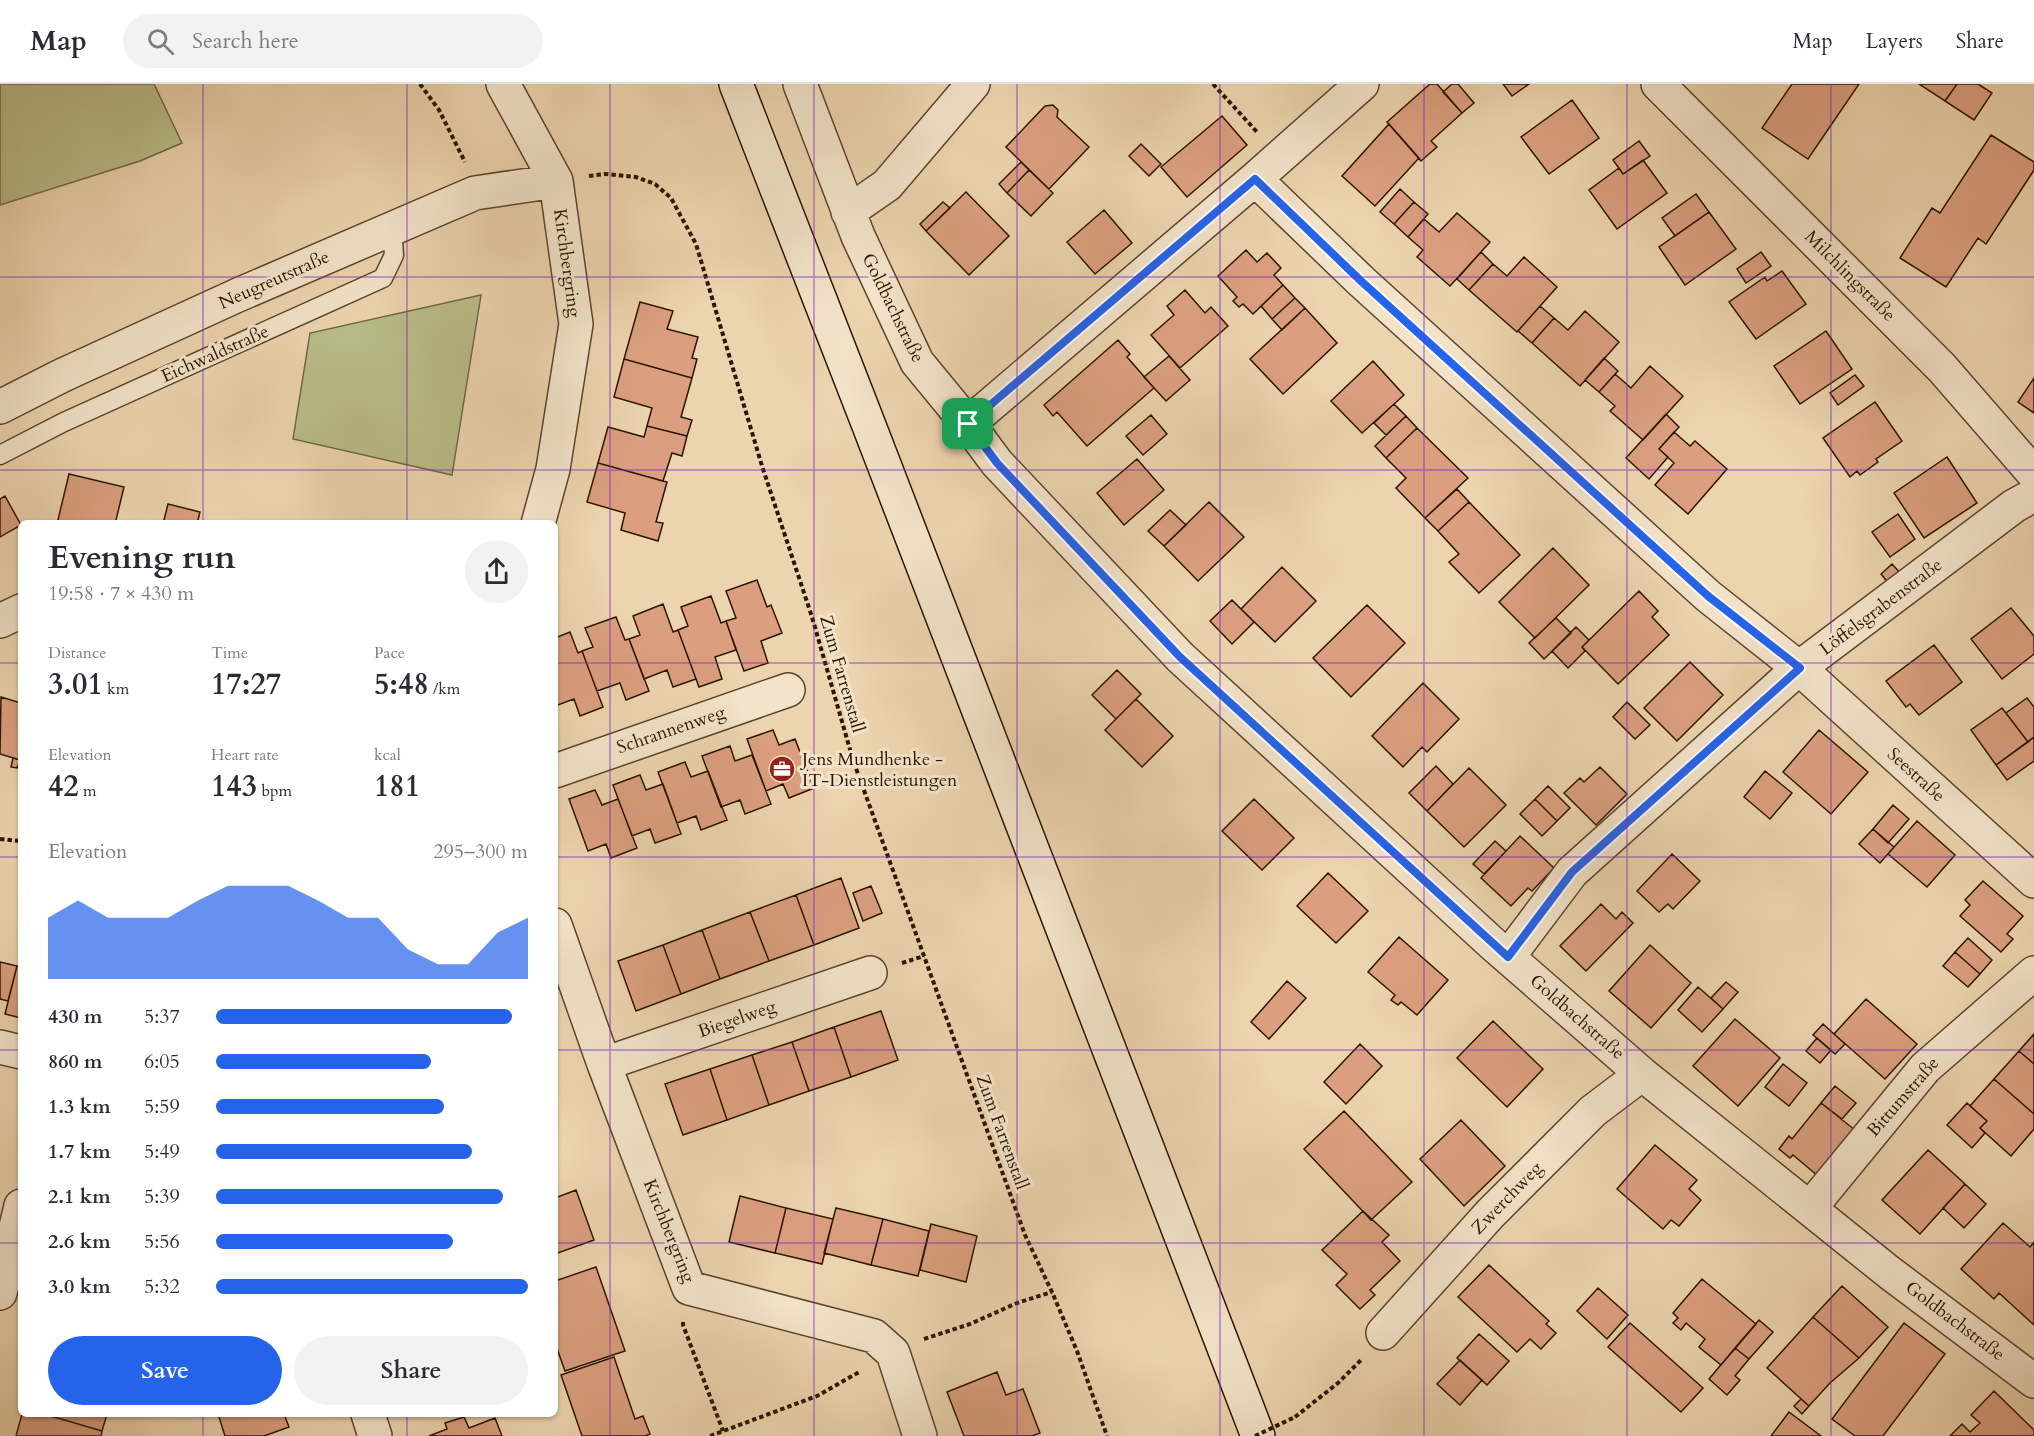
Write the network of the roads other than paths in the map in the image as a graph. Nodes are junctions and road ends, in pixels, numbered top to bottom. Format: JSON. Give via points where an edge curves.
{"nodes":[{"id":1,"x":503,"y":84,"type":"edge"},
{"id":2,"x":736,"y":84,"type":"edge"},
{"id":3,"x":800,"y":84,"type":"edge"},
{"id":4,"x":973,"y":84,"type":"edge"},
{"id":5,"x":1362,"y":84,"type":"edge"},
{"id":6,"x":1658,"y":84,"type":"edge"},
{"id":7,"x":1255,"y":179,"type":"junction"},
{"id":8,"x":556,"y":181,"type":"junction"},
{"id":9,"x":848,"y":212,"type":"junction"},
{"id":10,"x":392,"y":228,"type":"junction"},
{"id":11,"x":0,"y":406,"type":"edge"},
{"id":12,"x":968,"y":424,"type":"junction"},
{"id":13,"x":0,"y":455,"type":"edge"},
{"id":14,"x":2034,"y":474,"type":"edge"},
{"id":15,"x":2034,"y":495,"type":"edge"},
{"id":16,"x":539,"y":520,"type":"edge"},
{"id":17,"x":18,"y":612,"type":"edge"},
{"id":18,"x":0,"y":621,"type":"edge"},
{"id":19,"x":1800,"y":668,"type":"junction"},
{"id":20,"x":788,"y":690,"type":"dead end"},
{"id":21,"x":558,"y":770,"type":"edge"},
{"id":22,"x":2034,"y":882,"type":"edge"},
{"id":23,"x":558,"y":934,"type":"edge"},
{"id":24,"x":1508,"y":957,"type":"junction"},
{"id":25,"x":2034,"y":973,"type":"edge"},
{"id":26,"x":870,"y":974,"type":"dead end"},
{"id":27,"x":0,"y":1047,"type":"edge"},
{"id":28,"x":18,"y":1051,"type":"edge"},
{"id":29,"x":604,"y":1064,"type":"junction"},
{"id":30,"x":1642,"y":1074,"type":"junction"},
{"id":31,"x":1810,"y":1208,"type":"junction"},
{"id":32,"x":18,"y":1218,"type":"edge"},
{"id":33,"x":0,"y":1293,"type":"edge"},
{"id":34,"x":1383,"y":1333,"type":"dead end"},
{"id":35,"x":2034,"y":1381,"type":"edge"},
{"id":36,"x":369,"y":1417,"type":"edge"},
{"id":37,"x":375,"y":1436,"type":"edge"},
{"id":38,"x":920,"y":1436,"type":"edge"},
{"id":39,"x":1256,"y":1436,"type":"edge"}],
"edges":[{"from":1,"to":8,"type":"street","name":"Kirchbergring"},
{"from":2,"to":39,"type":"street"},
{"from":3,"to":9,"type":"street","name":"Goldbachstraße"},
{"from":4,"to":9,"type":"street","via":[[887,185]]},
{"from":5,"to":7,"type":"street"},
{"from":6,"to":14,"type":"street","name":"Milchlingstraße","via":[[1942,368]]},
{"from":7,"to":12,"type":"street"},
{"from":7,"to":19,"type":"street","name":"Seestraße","via":[[1361,281],[1708,596]]},
{"from":8,"to":10,"type":"street","name":"Neugreutstraße","via":[[481,192]]},
{"from":8,"to":16,"type":"street","name":"Kirchbergring","via":[[576,324],[554,469]]},
{"from":9,"to":12,"type":"street","name":"Goldbachstraße","via":[[916,362]]},
{"from":10,"to":11,"type":"street","name":"Neugreutstraße"},
{"from":10,"to":13,"type":"lane","name":"Eichwaldstraße","via":[[394,255],[383,278],[64,422]]},
{"from":12,"to":24,"type":"street","name":"Goldbachstraße","via":[[997,463],[1180,657]]},
{"from":15,"to":19,"type":"street","name":"Löffelsgrabenstraße","via":[[2014,506]]},
{"from":17,"to":18,"type":"street"},
{"from":19,"to":22,"type":"street","name":"Seestraße"},
{"from":19,"to":24,"type":"street","name":"Löffelsgrabenstraße","via":[[1572,872]]},
{"from":20,"to":21,"type":"street","name":"Schrannenweg"},
{"from":23,"to":29,"type":"street","name":"Kirchbergring"},
{"from":24,"to":30,"type":"street","name":"Goldbachstraße"},
{"from":25,"to":31,"type":"street","name":"Bittumstraße","via":[[1925,1068]]},
{"from":26,"to":29,"type":"street","name":"Biegelweg"},
{"from":27,"to":28,"type":"street"},
{"from":29,"to":38,"type":"street","name":"Kirchbergring","via":[[689,1288],[874,1336],[893,1353]]},
{"from":30,"to":31,"type":"street","name":"Goldbachstraße"},
{"from":30,"to":34,"type":"street","name":"Zwerchweg","via":[[1593,1112],[1490,1214]]},
{"from":31,"to":35,"type":"street","name":"Goldbachstraße"},
{"from":32,"to":33,"type":"street"},
{"from":36,"to":37,"type":"street"}]}
